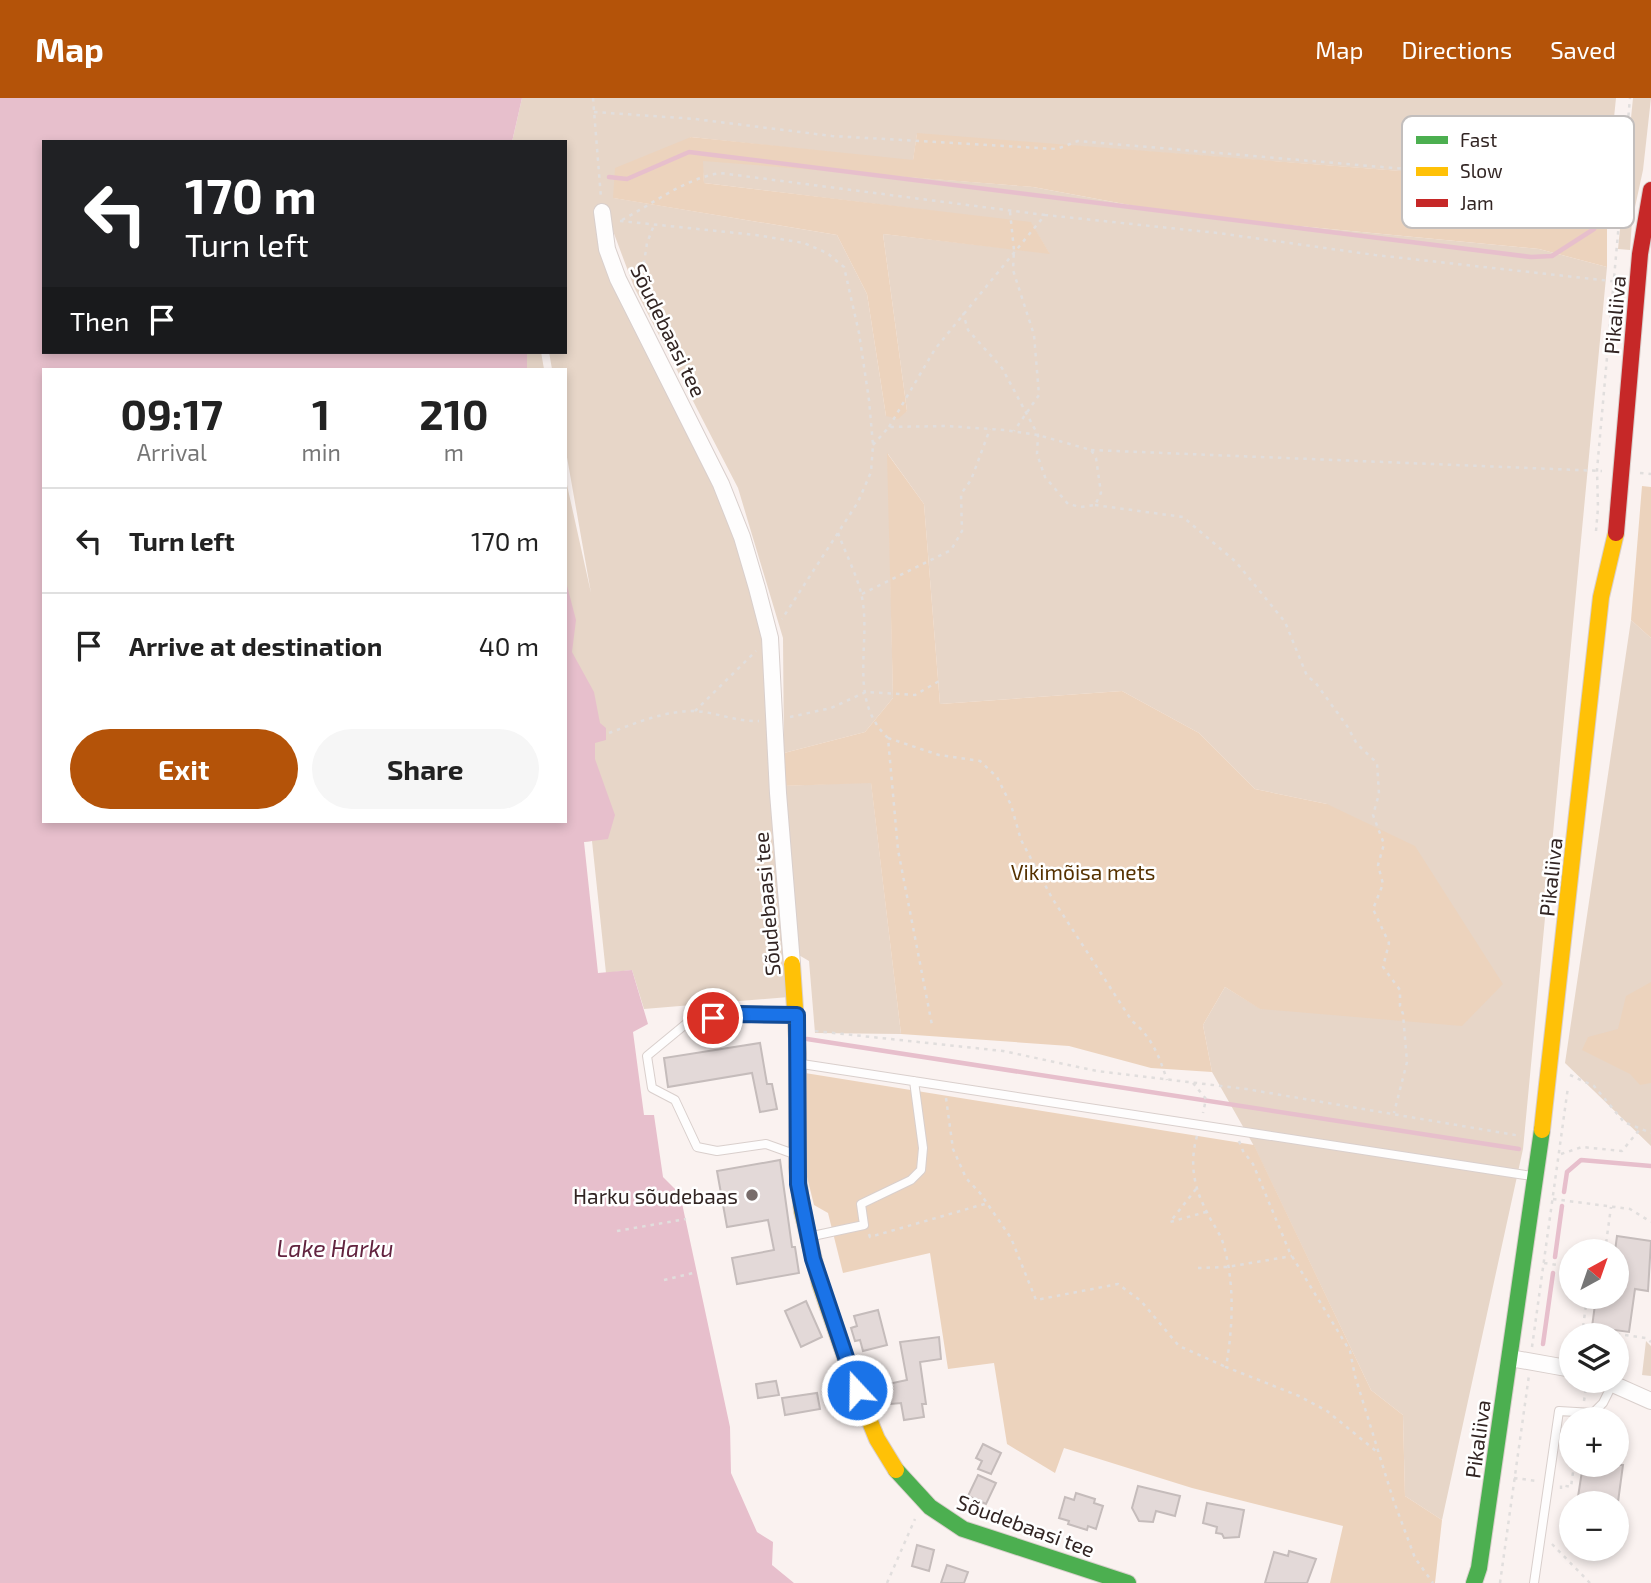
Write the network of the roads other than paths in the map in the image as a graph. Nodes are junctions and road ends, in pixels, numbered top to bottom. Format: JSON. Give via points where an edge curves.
{"nodes":[{"id":1,"x":1651,"y":190,"type":"edge"},
{"id":2,"x":602,"y":212,"type":"road end"},
{"id":3,"x":798,"y":1022,"type":"junction"},
{"id":4,"x":799,"y":1063,"type":"junction"},
{"id":5,"x":914,"y":1081,"type":"junction"},
{"id":6,"x":798,"y":1155,"type":"junction"},
{"id":7,"x":1535,"y":1177,"type":"junction"},
{"id":8,"x":808,"y":1237,"type":"junction"},
{"id":9,"x":1510,"y":1358,"type":"junction"},
{"id":10,"x":1559,"y":1372,"type":"edge"},
{"id":11,"x":1606,"y":1393,"type":"edge"},
{"id":12,"x":1629,"y":1393,"type":"edge"},
{"id":13,"x":1651,"y":1401,"type":"edge"},
{"id":14,"x":1478,"y":1578,"type":"edge"},
{"id":15,"x":1128,"y":1583,"type":"edge"},
{"id":16,"x":1534,"y":1583,"type":"edge"}],
"edges":[{"from":1,"to":7,"type":"street","name":"Pikaliiva","via":[[1637,284],[1618,525],[1601,597]]},
{"from":2,"to":3,"type":"street","name":"Sõudebaasi tee","via":[[607,249],[618,279],[721,484],[742,537],[770,638]]},
{"from":3,"to":4,"type":"street","name":"Sõudebaasi tee"},
{"from":3,"to":6,"type":"lane","via":[[739,1014],[688,1023],[647,1056],[652,1088],[675,1100],[697,1147],[717,1151],[766,1144]]},
{"from":4,"to":5,"type":"lane"},
{"from":4,"to":6,"type":"street","name":"Sõudebaasi tee"},
{"from":5,"to":7,"type":"lane"},
{"from":5,"to":8,"type":"lane","via":[[923,1166],[911,1180],[862,1204],[864,1225]]},
{"from":6,"to":8,"type":"street","name":"Sõudebaasi tee","via":[[798,1184]]},
{"from":7,"to":9,"type":"street","name":"Pikaliiva"},
{"from":8,"to":15,"type":"street","name":"Sõudebaasi tee","via":[[873,1433],[903,1480],[926,1505],[963,1530]]},
{"from":9,"to":10,"type":"street"},
{"from":9,"to":14,"type":"street","name":"Pikaliiva"},
{"from":11,"to":16,"type":"lane","via":[[1592,1413],[1559,1411]]},
{"from":12,"to":13,"type":"street"}]}
